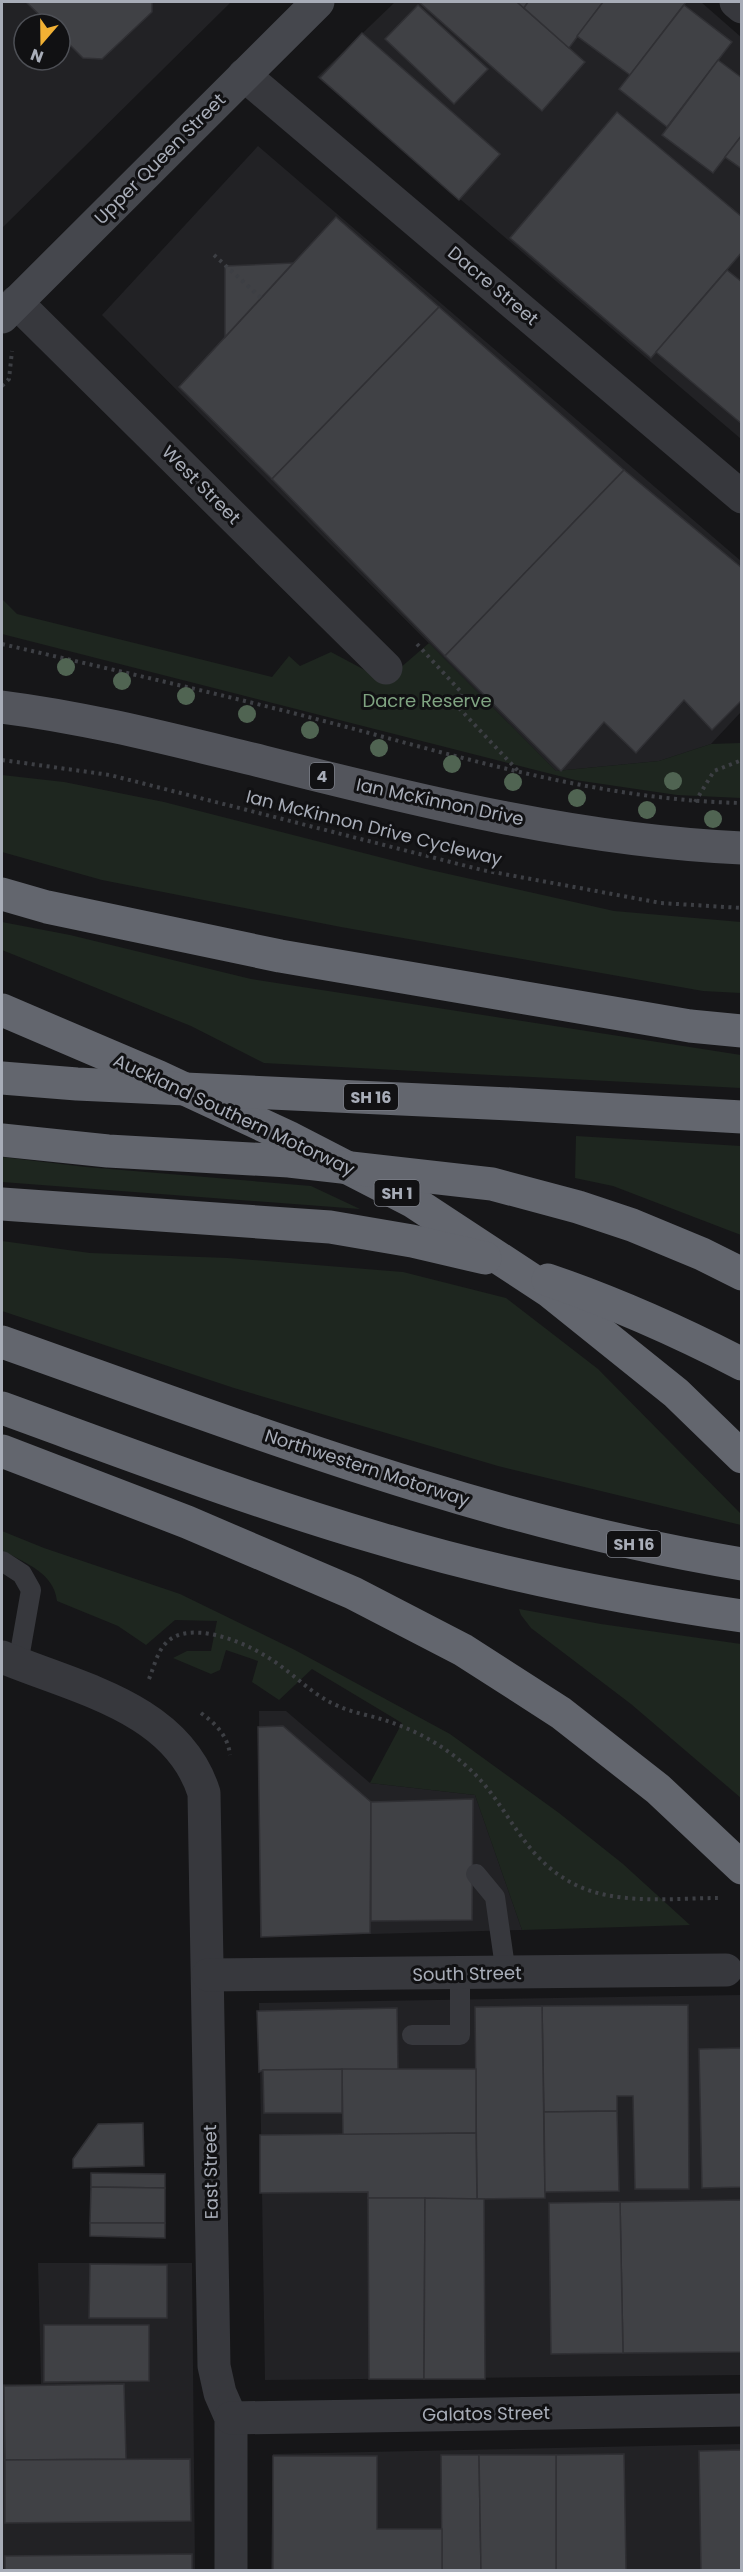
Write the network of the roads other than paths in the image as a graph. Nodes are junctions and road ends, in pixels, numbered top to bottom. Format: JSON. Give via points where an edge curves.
{"nodes":[{"id":1,"x":318,"y":2,"type":"edge"},
{"id":2,"x":735,"y":2,"type":"edge"},
{"id":3,"x":741,"y":7,"type":"edge"},
{"id":4,"x":244,"y":75,"type":"junction"},
{"id":5,"x":9,"y":310,"type":"edge"},
{"id":6,"x":741,"y":497,"type":"edge"},
{"id":7,"x":386,"y":668,"type":"dead end"},
{"id":8,"x":2,"y":707,"type":"edge"},
{"id":9,"x":741,"y":848,"type":"edge"},
{"id":10,"x":2,"y":894,"type":"edge"},
{"id":11,"x":2,"y":1010,"type":"edge"},
{"id":12,"x":741,"y":1031,"type":"edge"},
{"id":13,"x":2,"y":1078,"type":"edge"},
{"id":14,"x":741,"y":1117,"type":"edge"},
{"id":15,"x":2,"y":1140,"type":"edge"},
{"id":16,"x":2,"y":1203,"type":"edge"},
{"id":17,"x":741,"y":1274,"type":"edge"},
{"id":18,"x":2,"y":1342,"type":"edge"},
{"id":19,"x":741,"y":1364,"type":"edge"},
{"id":20,"x":2,"y":1407,"type":"edge"},
{"id":21,"x":2,"y":1452,"type":"edge"},
{"id":22,"x":741,"y":1457,"type":"edge"},
{"id":23,"x":2,"y":1561,"type":"edge"},
{"id":24,"x":741,"y":1564,"type":"edge"},
{"id":25,"x":741,"y":1616,"type":"edge"},
{"id":26,"x":10,"y":1660,"type":"edge"},
{"id":27,"x":741,"y":1868,"type":"edge"},
{"id":28,"x":476,"y":1874,"type":"dead end"},
{"id":29,"x":726,"y":1970,"type":"dead end"},
{"id":30,"x":506,"y":1974,"type":"junction"},
{"id":31,"x":460,"y":1975,"type":"junction"},
{"id":32,"x":208,"y":1976,"type":"junction"},
{"id":33,"x":412,"y":2035,"type":"dead end"},
{"id":34,"x":741,"y":2410,"type":"edge"},
{"id":35,"x":231,"y":2418,"type":"junction"},
{"id":36,"x":231,"y":2571,"type":"edge"}],
"edges":[{"from":1,"to":4,"type":"main road","name":"Upper Queen Street"},
{"from":2,"to":3,"type":"street"},
{"from":4,"to":5,"type":"main road","name":"Upper Queen Street"},
{"from":4,"to":6,"type":"street","name":"Dacre Street"},
{"from":5,"to":7,"type":"street","name":"West Street"},
{"from":8,"to":9,"type":"main road","name":"Ian McKinnon Drive","number":"4","via":[[166,737],[518,820],[645,839]]},
{"from":10,"to":12,"type":"highway","via":[[280,956],[690,1026]]},
{"from":11,"to":22,"type":"highway","name":"Auckland Southern Motorway","number":"SH 1","via":[[159,1077],[412,1201],[549,1291],[676,1393]]},
{"from":13,"to":14,"type":"highway","number":"SH 16"},
{"from":15,"to":17,"type":"highway","via":[[108,1151],[289,1161],[492,1184],[632,1225]]},
{"from":16,"to":19,"type":"highway","via":[[330,1227],[412,1241],[478,1256],[612,1302]]},
{"from":18,"to":24,"type":"highway","name":"Northwestern Motorway","number":"SH 16","via":[[446,1496],[527,1519]]},
{"from":20,"to":25,"type":"highway","via":[[220,1487],[379,1539],[623,1597]]},
{"from":21,"to":27,"type":"highway","via":[[187,1522],[343,1589],[463,1650],[570,1720],[658,1789]]},
{"from":23,"to":26,"type":"lane","via":[[22,1574],[32,1590]]},
{"from":26,"to":32,"type":"street","name":"East Street","via":[[138,1712],[164,1731],[198,1772],[207,1822]]},
{"from":28,"to":30,"type":"lane","via":[[495,1897]]},
{"from":29,"to":30,"type":"street","name":"South Street"},
{"from":30,"to":31,"type":"street","name":"South Street"},
{"from":31,"to":32,"type":"street","name":"South Street"},
{"from":31,"to":33,"type":"lane","via":[[460,2035]]},
{"from":32,"to":35,"type":"street","name":"East Street","via":[[214,2366]]},
{"from":34,"to":35,"type":"street","name":"Galatos Street"},
{"from":35,"to":36,"type":"street","name":"East Street"}]}
